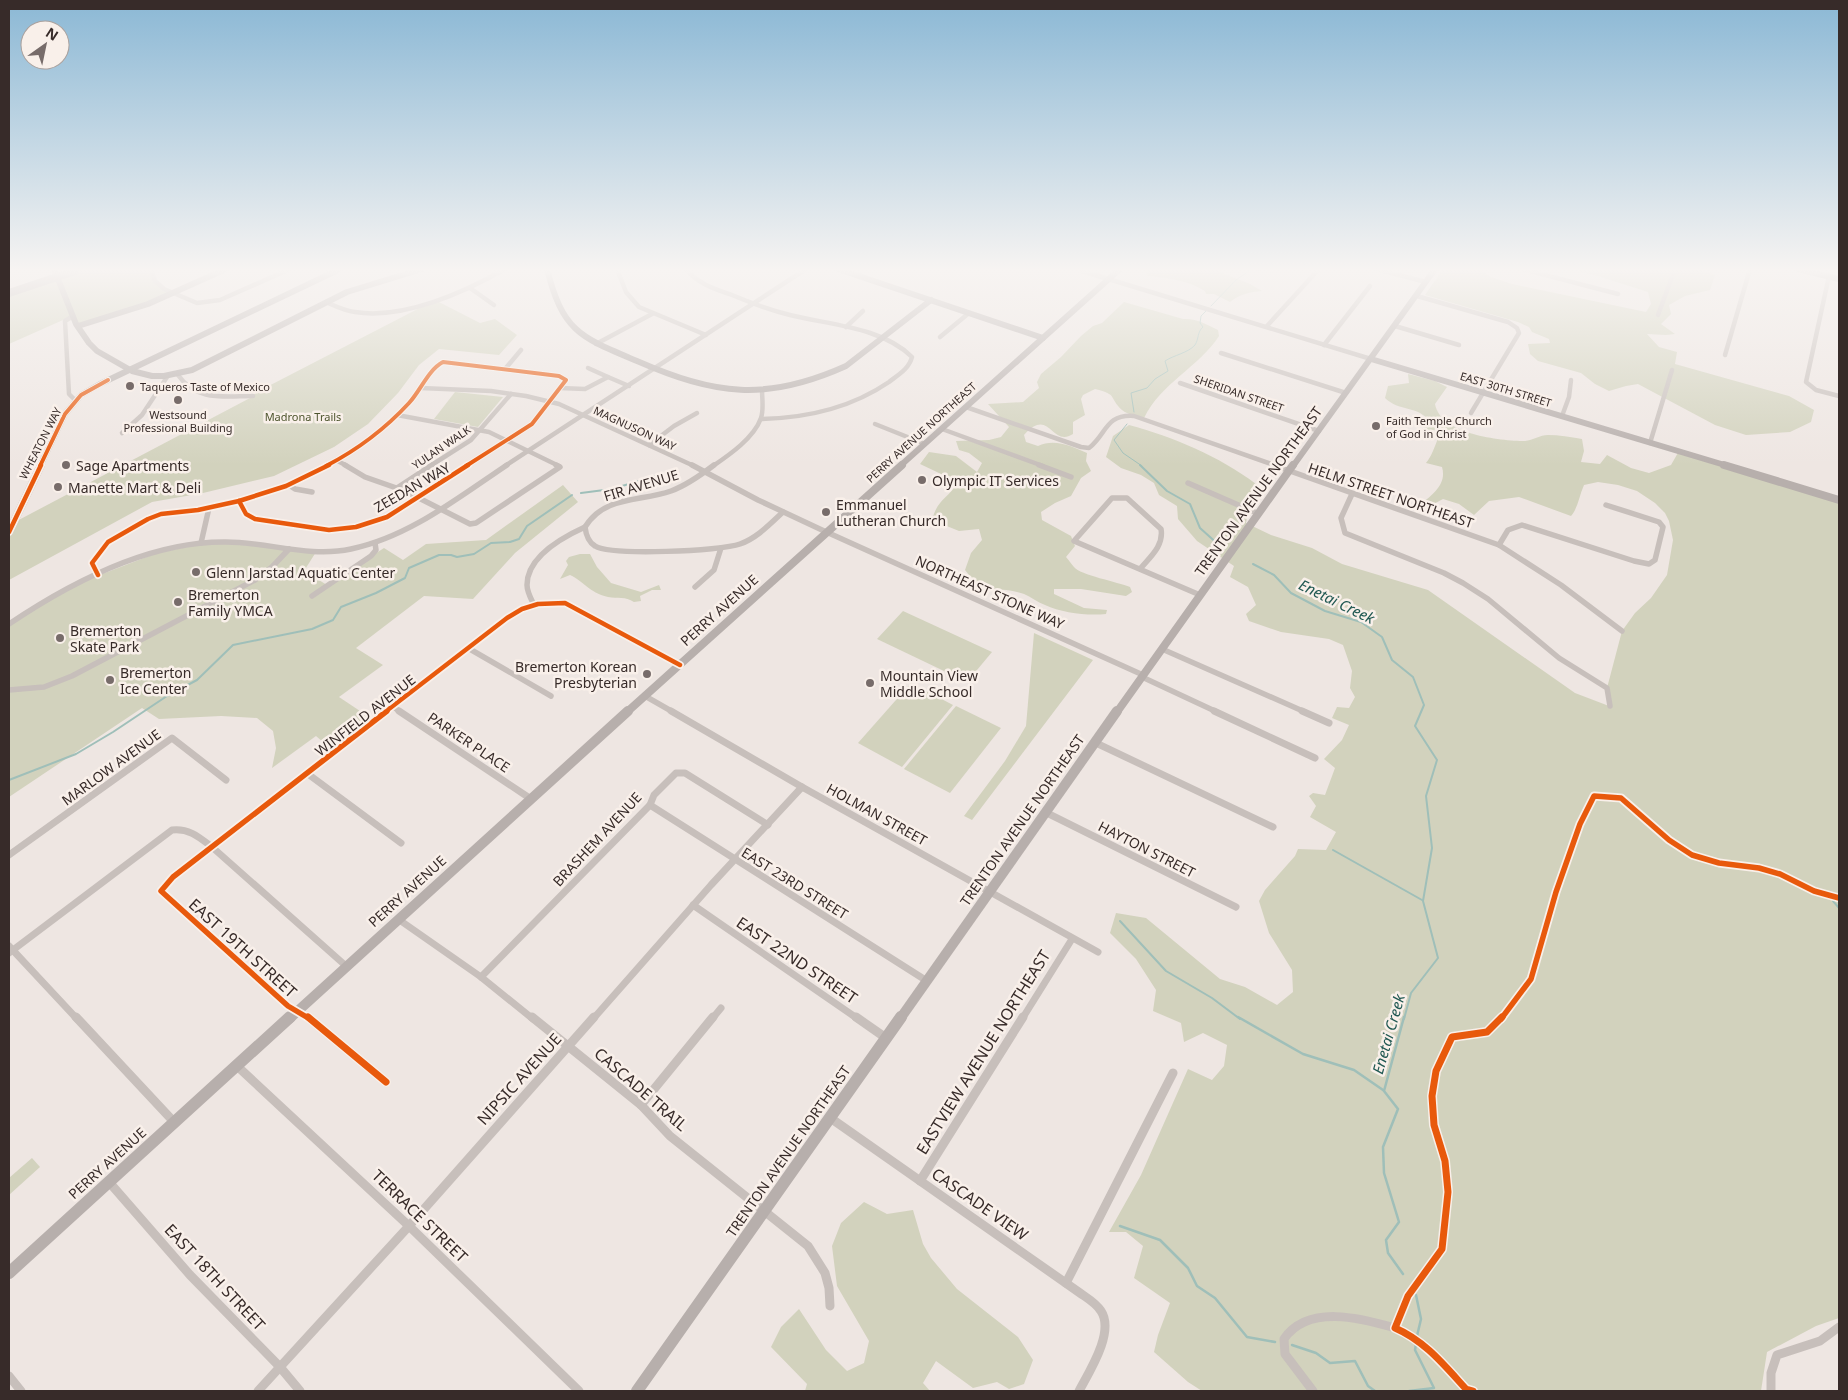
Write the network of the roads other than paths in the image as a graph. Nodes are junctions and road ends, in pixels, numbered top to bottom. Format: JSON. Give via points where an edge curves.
{"nodes":[{"id":1,"x":66,"y":334,"type":"edge"},
{"id":2,"x":84,"y":334,"type":"edge"},
{"id":3,"x":204,"y":334,"type":"edge"},
{"id":4,"x":262,"y":334,"type":"edge"},
{"id":5,"x":580,"y":334,"type":"edge"},
{"id":6,"x":614,"y":334,"type":"edge"},
{"id":7,"x":868,"y":334,"type":"edge"},
{"id":8,"x":888,"y":334,"type":"edge"},
{"id":9,"x":943,"y":334,"type":"edge"},
{"id":10,"x":1032,"y":334,"type":"edge"},
{"id":11,"x":1047,"y":334,"type":"edge"},
{"id":12,"x":1292,"y":334,"type":"edge"},
{"id":13,"x":1332,"y":334,"type":"edge"},
{"id":14,"x":1389,"y":334,"type":"edge"},
{"id":15,"x":1422,"y":334,"type":"edge"},
{"id":16,"x":1518,"y":334,"type":"edge"},
{"id":17,"x":1731,"y":334,"type":"edge"},
{"id":18,"x":1816,"y":334,"type":"edge"},
{"id":19,"x":706,"y":335,"type":"edge"},
{"id":20,"x":940,"y":337,"type":"dead end"},
{"id":21,"x":1043,"y":338,"type":"junction"},
{"id":22,"x":882,"y":339,"type":"junction"},
{"id":23,"x":596,"y":344,"type":"junction"},
{"id":24,"x":1324,"y":345,"type":"junction"},
{"id":25,"x":1459,"y":346,"type":"dead end"},
{"id":26,"x":521,"y":350,"type":"dead end"},
{"id":27,"x":1221,"y":352,"type":"dead end"},
{"id":28,"x":1725,"y":355,"type":"dead end"},
{"id":29,"x":1371,"y":359,"type":"junction"},
{"id":30,"x":588,"y":368,"type":"dead end"},
{"id":31,"x":655,"y":368,"type":"junction"},
{"id":32,"x":505,"y":369,"type":"junction"},
{"id":33,"x":129,"y":370,"type":"junction"},
{"id":34,"x":1672,"y":370,"type":"dead end"},
{"id":35,"x":178,"y":375,"type":"junction"},
{"id":36,"x":167,"y":377,"type":"junction"},
{"id":37,"x":608,"y":377,"type":"junction"},
{"id":38,"x":1571,"y":380,"type":"dead end"},
{"id":39,"x":1180,"y":383,"type":"dead end"},
{"id":40,"x":629,"y":386,"type":"junction"},
{"id":41,"x":420,"y":388,"type":"junction"},
{"id":42,"x":560,"y":388,"type":"junction"},
{"id":43,"x":762,"y":390,"type":"junction"},
{"id":44,"x":1346,"y":393,"type":"junction"},
{"id":45,"x":1484,"y":393,"type":"junction"},
{"id":46,"x":511,"y":394,"type":"junction"},
{"id":47,"x":253,"y":396,"type":"dead end"},
{"id":48,"x":1839,"y":396,"type":"edge"},
{"id":49,"x":75,"y":400,"type":"junction"},
{"id":50,"x":550,"y":401,"type":"junction"},
{"id":51,"x":966,"y":407,"type":"junction"},
{"id":52,"x":1471,"y":413,"type":"dead end"},
{"id":53,"x":698,"y":414,"type":"dead end"},
{"id":54,"x":397,"y":415,"type":"junction"},
{"id":55,"x":584,"y":415,"type":"junction"},
{"id":56,"x":1562,"y":416,"type":"junction"},
{"id":57,"x":761,"y":418,"type":"junction"},
{"id":58,"x":875,"y":424,"type":"dead end"},
{"id":59,"x":942,"y":428,"type":"junction"},
{"id":60,"x":481,"y":431,"type":"junction"},
{"id":61,"x":1319,"y":431,"type":"junction"},
{"id":62,"x":122,"y":433,"type":"dead end"},
{"id":63,"x":508,"y":440,"type":"junction"},
{"id":64,"x":1650,"y":443,"type":"junction"},
{"id":65,"x":924,"y":444,"type":"junction"},
{"id":66,"x":648,"y":445,"type":"junction"},
{"id":67,"x":529,"y":451,"type":"junction"},
{"id":68,"x":336,"y":460,"type":"junction"},
{"id":69,"x":704,"y":471,"type":"junction"},
{"id":70,"x":1290,"y":472,"type":"junction"},
{"id":71,"x":1071,"y":477,"type":"dead end"},
{"id":72,"x":1188,"y":483,"type":"dead end"},
{"id":73,"x":289,"y":485,"type":"junction"},
{"id":74,"x":397,"y":488,"type":"junction"},
{"id":75,"x":312,"y":492,"type":"dead end"},
{"id":76,"x":1352,"y":494,"type":"junction"},
{"id":77,"x":419,"y":497,"type":"junction"},
{"id":78,"x":1119,"y":497,"type":"joint"},
{"id":79,"x":1839,"y":500,"type":"edge"},
{"id":80,"x":239,"y":501,"type":"junction"},
{"id":81,"x":1606,"y":505,"type":"dead end"},
{"id":82,"x":210,"y":508,"type":"junction"},
{"id":83,"x":441,"y":509,"type":"junction"},
{"id":84,"x":783,"y":512,"type":"junction"},
{"id":85,"x":1259,"y":514,"type":"junction"},
{"id":86,"x":584,"y":527,"type":"junction"},
{"id":87,"x":9,"y":532,"type":"edge"},
{"id":88,"x":827,"y":532,"type":"junction"},
{"id":89,"x":201,"y":543,"type":"junction"},
{"id":90,"x":375,"y":543,"type":"junction"},
{"id":91,"x":1499,"y":545,"type":"junction"},
{"id":92,"x":720,"y":548,"type":"junction"},
{"id":93,"x":289,"y":549,"type":"junction"},
{"id":94,"x":1140,"y":569,"type":"junction"},
{"id":95,"x":98,"y":575,"type":"junction"},
{"id":96,"x":695,"y":587,"type":"dead end"},
{"id":97,"x":1200,"y":595,"type":"junction"},
{"id":98,"x":312,"y":596,"type":"dead end"},
{"id":99,"x":533,"y":603,"type":"junction"},
{"id":100,"x":9,"y":624,"type":"edge"},
{"id":101,"x":1622,"y":631,"type":"dead end"},
{"id":102,"x":468,"y":648,"type":"junction"},
{"id":103,"x":1162,"y":649,"type":"junction"},
{"id":104,"x":680,"y":665,"type":"junction"},
{"id":105,"x":1142,"y":676,"type":"junction"},
{"id":106,"x":9,"y":690,"type":"edge"},
{"id":107,"x":551,"y":696,"type":"dead end"},
{"id":108,"x":645,"y":696,"type":"junction"},
{"id":109,"x":1610,"y":706,"type":"dead end"},
{"id":110,"x":393,"y":707,"type":"junction"},
{"id":111,"x":1329,"y":723,"type":"dead end"},
{"id":112,"x":1096,"y":743,"type":"junction"},
{"id":113,"x":1315,"y":758,"type":"dead end"},
{"id":114,"x":309,"y":775,"type":"junction"},
{"id":115,"x":226,"y":780,"type":"dead end"},
{"id":116,"x":802,"y":787,"type":"junction"},
{"id":117,"x":531,"y":799,"type":"junction"},
{"id":118,"x":650,"y":806,"type":"junction"},
{"id":119,"x":1047,"y":813,"type":"junction"},
{"id":120,"x":768,"y":824,"type":"junction"},
{"id":121,"x":1273,"y":827,"type":"dead end"},
{"id":122,"x":401,"y":843,"type":"dead end"},
{"id":123,"x":212,"y":847,"type":"junction"},
{"id":124,"x":9,"y":854,"type":"edge"},
{"id":125,"x":736,"y":860,"type":"junction"},
{"id":126,"x":990,"y":892,"type":"junction"},
{"id":127,"x":1839,"y":898,"type":"edge"},
{"id":128,"x":693,"y":906,"type":"junction"},
{"id":129,"x":1236,"y":907,"type":"dead end"},
{"id":130,"x":398,"y":919,"type":"junction"},
{"id":131,"x":1072,"y":939,"type":"junction"},
{"id":132,"x":10,"y":950,"type":"edge"},
{"id":133,"x":1098,"y":952,"type":"dead end"},
{"id":134,"x":346,"y":966,"type":"junction"},
{"id":135,"x":481,"y":977,"type":"junction"},
{"id":136,"x":927,"y":981,"type":"junction"},
{"id":137,"x":721,"y":1008,"type":"dead end"},
{"id":138,"x":296,"y":1011,"type":"junction"},
{"id":139,"x":886,"y":1038,"type":"junction"},
{"id":140,"x":568,"y":1046,"type":"junction"},
{"id":141,"x":237,"y":1066,"type":"junction"},
{"id":142,"x":1173,"y":1073,"type":"dead end"},
{"id":143,"x":386,"y":1082,"type":"dead end"},
{"id":144,"x":641,"y":1105,"type":"junction"},
{"id":145,"x":829,"y":1117,"type":"junction"},
{"id":146,"x":174,"y":1122,"type":"junction"},
{"id":147,"x":920,"y":1181,"type":"junction"},
{"id":148,"x":109,"y":1182,"type":"junction"},
{"id":149,"x":765,"y":1212,"type":"junction"},
{"id":150,"x":409,"y":1226,"type":"junction"},
{"id":151,"x":9,"y":1273,"type":"edge"},
{"id":152,"x":1066,"y":1283,"type":"junction"},
{"id":153,"x":830,"y":1306,"type":"dead end"},
{"id":154,"x":1839,"y":1327,"type":"edge"},
{"id":155,"x":1400,"y":1329,"type":"junction"},
{"id":156,"x":280,"y":1367,"type":"junction"},
{"id":157,"x":9,"y":1376,"type":"edge"},
{"id":158,"x":21,"y":1391,"type":"edge"},
{"id":159,"x":258,"y":1391,"type":"edge"},
{"id":160,"x":300,"y":1391,"type":"edge"},
{"id":161,"x":579,"y":1391,"type":"edge"},
{"id":162,"x":637,"y":1391,"type":"edge"},
{"id":163,"x":1079,"y":1391,"type":"edge"},
{"id":164,"x":1313,"y":1391,"type":"edge"},
{"id":165,"x":1473,"y":1391,"type":"edge"},
{"id":166,"x":1771,"y":1391,"type":"edge"}],
"edges":[{"from":1,"to":49,"type":"street","via":[[69,394]]},
{"from":2,"to":33,"type":"main road","via":[[94,348]]},
{"from":3,"to":33,"type":"main road","name":"WHEATON WAY"},
{"from":4,"to":35,"type":"main road"},
{"from":5,"to":23,"type":"main road"},
{"from":6,"to":23,"type":"street"},
{"from":7,"to":22,"type":"street"},
{"from":8,"to":22,"type":"main road"},
{"from":9,"to":20,"type":"street"},
{"from":10,"to":21,"type":"main road"},
{"from":11,"to":21,"type":"main road","name":"PERRY AVENUE NORTHEAST"},
{"from":12,"to":24,"type":"street","name":"EAST 30TH STREET"},
{"from":13,"to":24,"type":"street"},
{"from":14,"to":29,"type":"main road","name":"TRENTON AVENUE NORTHEAST"},
{"from":15,"to":25,"type":"street"},
{"from":16,"to":45,"type":"street"},
{"from":17,"to":28,"type":"street"},
{"from":18,"to":48,"type":"street","via":[[1806,382],[1808,386]]},
{"from":19,"to":31,"type":"street"},
{"from":21,"to":51,"type":"main road","name":"PERRY AVENUE NORTHEAST"},
{"from":22,"to":43,"type":"main road","via":[[835,372],[799,385]]},
{"from":22,"to":57,"type":"street","via":[[908,350],[912,357],[910,364],[888,382],[822,412],[793,418]]},
{"from":23,"to":31,"type":"main road"},
{"from":24,"to":29,"type":"street","name":"EAST 30TH STREET"},
{"from":26,"to":32,"type":"street"},
{"from":27,"to":44,"type":"street"},
{"from":29,"to":44,"type":"main road","name":"TRENTON AVENUE NORTHEAST"},
{"from":29,"to":45,"type":"main road","name":"EAST 30TH STREET"},
{"from":30,"to":37,"type":"street"},
{"from":31,"to":40,"type":"street"},
{"from":31,"to":43,"type":"main road","via":[[714,388]]},
{"from":32,"to":41,"type":"street","via":[[440,363]]},
{"from":32,"to":42,"type":"street","name":"ZEEDAN WAY","via":[[565,378]]},
{"from":33,"to":36,"type":"main road","via":[[141,376]]},
{"from":33,"to":49,"type":"main road","name":"WHEATON WAY"},
{"from":34,"to":64,"type":"street"},
{"from":35,"to":36,"type":"main road"},
{"from":35,"to":47,"type":"street","via":[[184,386],[198,394]]},
{"from":36,"to":62,"type":"street","via":[[142,415]]},
{"from":37,"to":40,"type":"street"},
{"from":37,"to":42,"type":"street","via":[[585,389]]},
{"from":38,"to":56,"type":"street"},
{"from":39,"to":61,"type":"street","name":"SHERIDAN STREET"},
{"from":40,"to":55,"type":"street"},
{"from":41,"to":46,"type":"street","name":"MAGNUSON WAY"},
{"from":41,"to":54,"type":"street"},
{"from":42,"to":50,"type":"street","name":"ZEEDAN WAY"},
{"from":43,"to":57,"type":"street"},
{"from":44,"to":61,"type":"main road","name":"TRENTON AVENUE NORTHEAST"},
{"from":45,"to":52,"type":"street"},
{"from":45,"to":56,"type":"main road","name":"EAST 30TH STREET"},
{"from":46,"to":50,"type":"street","name":"MAGNUSON WAY"},
{"from":46,"to":60,"type":"street","name":"YULAN WALK"},
{"from":49,"to":87,"type":"main road","name":"WHEATON WAY","via":[[50,443]]},
{"from":50,"to":55,"type":"street","name":"MAGNUSON WAY"},
{"from":50,"to":63,"type":"street","name":"ZEEDAN WAY","via":[[536,421]]},
{"from":51,"to":59,"type":"main road","name":"PERRY AVENUE NORTHEAST"},
{"from":51,"to":70,"type":"street","name":"HELM STREET NORTHEAST","via":[[1088,448],[1113,418],[1126,414]]},
{"from":53,"to":66,"type":"street"},
{"from":54,"to":60,"type":"street"},
{"from":54,"to":68,"type":"street","via":[[365,442]]},
{"from":55,"to":66,"type":"street","name":"MAGNUSON WAY"},
{"from":55,"to":67,"type":"street"},
{"from":56,"to":64,"type":"main road","name":"EAST 30TH STREET"},
{"from":57,"to":69,"type":"street","name":"FIR AVENUE","via":[[743,443]]},
{"from":58,"to":65,"type":"street"},
{"from":59,"to":65,"type":"main road","name":"PERRY AVENUE NORTHEAST"},
{"from":59,"to":71,"type":"street"},
{"from":60,"to":63,"type":"street"},
{"from":60,"to":74,"type":"street","name":"YULAN WALK"},
{"from":61,"to":70,"type":"main road","name":"TRENTON AVENUE NORTHEAST"},
{"from":63,"to":67,"type":"street"},
{"from":63,"to":77,"type":"street","name":"ZEEDAN WAY"},
{"from":64,"to":79,"type":"main road","name":"EAST 30TH STREET"},
{"from":65,"to":88,"type":"main road","name":"PERRY AVENUE NORTHEAST"},
{"from":66,"to":69,"type":"street","name":"MAGNUSON WAY"},
{"from":67,"to":83,"type":"street"},
{"from":67,"to":83,"type":"street","via":[[560,466],[474,524]]},
{"from":68,"to":73,"type":"street"},
{"from":68,"to":74,"type":"street","via":[[366,477]]},
{"from":69,"to":84,"type":"street","name":"MAGNUSON WAY"},
{"from":69,"to":86,"type":"street","name":"FIR AVENUE","via":[[676,489],[609,505],[597,512]]},
{"from":70,"to":76,"type":"street","name":"HELM STREET NORTHEAST"},
{"from":70,"to":85,"type":"main road","name":"TRENTON AVENUE NORTHEAST"},
{"from":72,"to":85,"type":"street"},
{"from":73,"to":75,"type":"street"},
{"from":73,"to":80,"type":"street"},
{"from":74,"to":77,"type":"street"},
{"from":76,"to":91,"type":"street","name":"HELM STREET NORTHEAST"},
{"from":76,"to":109,"type":"street","via":[[1339,523],[1345,533],[1463,583],[1493,603],[1559,658],[1607,688]]},
{"from":77,"to":80,"type":"street","name":"ZEEDAN WAY","via":[[381,519],[356,527],[329,530],[255,519],[246,514]]},
{"from":77,"to":83,"type":"street"},
{"from":78,"to":94,"type":"street","via":[[1128,498],[1161,529],[1162,542]]},
{"from":78,"to":94,"type":"street","via":[[1112,498],[1074,541]]},
{"from":80,"to":82,"type":"street"},
{"from":81,"to":91,"type":"street","via":[[1659,522],[1664,527],[1655,560],[1649,564],[1634,561],[1522,525],[1508,530]]},
{"from":82,"to":89,"type":"street"},
{"from":82,"to":95,"type":"street","via":[[155,516],[108,542],[92,563]]},
{"from":83,"to":90,"type":"street","via":[[404,531]]},
{"from":84,"to":88,"type":"street","name":"MAGNUSON WAY"},
{"from":84,"to":92,"type":"street","via":[[750,539]]},
{"from":85,"to":97,"type":"main road","name":"TRENTON AVENUE NORTHEAST"},
{"from":86,"to":92,"type":"street","via":[[587,538],[596,547],[618,552]]},
{"from":86,"to":99,"type":"street","via":[[553,546],[529,570],[526,584]]},
{"from":88,"to":104,"type":"main road","name":"PERRY AVENUE"},
{"from":88,"to":105,"type":"street","name":"NORTHEAST STONE WAY"},
{"from":89,"to":93,"type":"street","via":[[247,543]]},
{"from":89,"to":95,"type":"street","via":[[157,553]]},
{"from":90,"to":93,"type":"street","via":[[323,552]]},
{"from":90,"to":98,"type":"street","via":[[376,550],[371,556]]},
{"from":91,"to":101,"type":"street","name":"HELM STREET NORTHEAST"},
{"from":92,"to":96,"type":"street","via":[[714,570]]},
{"from":93,"to":106,"type":"street","via":[[255,580],[72,676],[44,687]]},
{"from":94,"to":97,"type":"street"},
{"from":95,"to":100,"type":"street","via":[[43,601]]},
{"from":97,"to":103,"type":"main road","name":"TRENTON AVENUE NORTHEAST"},
{"from":99,"to":102,"type":"street","name":"WINFIELD AVENUE"},
{"from":99,"to":104,"type":"street","via":[[565,603]]},
{"from":102,"to":107,"type":"street"},
{"from":102,"to":110,"type":"street","name":"WINFIELD AVENUE"},
{"from":103,"to":105,"type":"main road","name":"TRENTON AVENUE NORTHEAST"},
{"from":103,"to":111,"type":"street"},
{"from":104,"to":108,"type":"main road","name":"PERRY AVENUE"},
{"from":105,"to":112,"type":"main road","name":"TRENTON AVENUE NORTHEAST"},
{"from":105,"to":113,"type":"street","name":"NORTHEAST STONE WAY"},
{"from":108,"to":116,"type":"street","name":"HOLMAN STREET"},
{"from":108,"to":117,"type":"main road","name":"PERRY AVENUE"},
{"from":110,"to":114,"type":"street","name":"WINFIELD AVENUE"},
{"from":110,"to":117,"type":"street","name":"PARKER PLACE"},
{"from":112,"to":119,"type":"main road","name":"TRENTON AVENUE NORTHEAST"},
{"from":112,"to":121,"type":"street"},
{"from":114,"to":122,"type":"street"},
{"from":114,"to":123,"type":"street","name":"WINFIELD AVENUE"},
{"from":115,"to":124,"type":"street","name":"MARLOW AVENUE","via":[[172,738]]},
{"from":116,"to":120,"type":"street","name":"NIPSIC AVENUE"},
{"from":116,"to":126,"type":"street","name":"HOLMAN STREET"},
{"from":117,"to":130,"type":"main road","name":"PERRY AVENUE"},
{"from":118,"to":120,"type":"street","name":"BRASHEM AVENUE","via":[[654,795],[676,773],[685,773]]},
{"from":118,"to":125,"type":"street","name":"EAST 23RD STREET"},
{"from":118,"to":135,"type":"street","name":"BRASHEM AVENUE"},
{"from":119,"to":126,"type":"main road","name":"TRENTON AVENUE NORTHEAST"},
{"from":119,"to":129,"type":"street","name":"HAYTON STREET"},
{"from":120,"to":125,"type":"street","name":"NIPSIC AVENUE"},
{"from":123,"to":132,"type":"street","via":[[190,830],[172,830]]},
{"from":123,"to":134,"type":"street"},
{"from":123,"to":138,"type":"street","name":"EAST 19TH STREET","via":[[173,877],[161,891]]},
{"from":125,"to":128,"type":"street","name":"NIPSIC AVENUE"},
{"from":125,"to":136,"type":"street","name":"EAST 23RD STREET"},
{"from":126,"to":131,"type":"street","name":"HOLMAN STREET"},
{"from":126,"to":136,"type":"main road","name":"TRENTON AVENUE NORTHEAST"},
{"from":127,"to":155,"type":"street","via":[[1814,891],[1780,874],[1692,855],[1669,840],[1621,798],[1594,796],[1580,824],[1556,892],[1531,979],[1506,1014],[1487,1032],[1452,1037],[1436,1071],[1432,1096],[1434,1125],[1448,1192],[1442,1249],[1408,1296]]},
{"from":128,"to":139,"type":"street","name":"EAST 22ND STREET"},
{"from":128,"to":140,"type":"street","name":"NIPSIC AVENUE"},
{"from":130,"to":134,"type":"main road","name":"PERRY AVENUE"},
{"from":130,"to":135,"type":"street","name":"CASCADE TRAIL"},
{"from":131,"to":133,"type":"street","name":"HOLMAN STREET"},
{"from":131,"to":147,"type":"street","name":"EASTVIEW AVENUE NORTHEAST"},
{"from":132,"to":146,"type":"street"},
{"from":134,"to":138,"type":"main road","name":"PERRY AVENUE"},
{"from":135,"to":140,"type":"street","name":"CASCADE TRAIL"},
{"from":136,"to":139,"type":"main road","name":"TRENTON AVENUE NORTHEAST"},
{"from":137,"to":144,"type":"street"},
{"from":138,"to":141,"type":"main road","name":"PERRY AVENUE"},
{"from":138,"to":143,"type":"street","name":"EAST 19TH STREET","via":[[304,1014]]},
{"from":139,"to":145,"type":"main road","name":"TRENTON AVENUE NORTHEAST"},
{"from":140,"to":144,"type":"street","name":"CASCADE TRAIL"},
{"from":140,"to":150,"type":"street","name":"NIPSIC AVENUE"},
{"from":141,"to":146,"type":"main road","name":"PERRY AVENUE"},
{"from":141,"to":150,"type":"street","name":"TERRACE STREET"},
{"from":142,"to":152,"type":"street"},
{"from":144,"to":149,"type":"street","name":"CASCADE TRAIL","via":[[670,1136]]},
{"from":145,"to":147,"type":"street","name":"CASCADE VIEW"},
{"from":145,"to":149,"type":"main road","name":"TRENTON AVENUE NORTHEAST"},
{"from":146,"to":148,"type":"main road","name":"PERRY AVENUE"},
{"from":147,"to":152,"type":"street","name":"CASCADE VIEW"},
{"from":148,"to":151,"type":"main road","name":"PERRY AVENUE"},
{"from":148,"to":156,"type":"street","name":"EAST 18TH STREET","via":[[190,1275]]},
{"from":149,"to":153,"type":"street","name":"CASCADE TRAIL","via":[[818,1258],[827,1274]]},
{"from":149,"to":162,"type":"main road","name":"TRENTON AVENUE NORTHEAST"},
{"from":150,"to":156,"type":"street","name":"NIPSIC AVENUE"},
{"from":150,"to":161,"type":"street","name":"TERRACE STREET"},
{"from":152,"to":163,"type":"street","name":"CASCADE VIEW","via":[[1102,1312],[1106,1322],[1105,1336]]},
{"from":154,"to":166,"type":"street","via":[[1820,1341],[1777,1355],[1770,1378]]},
{"from":155,"to":164,"type":"street","via":[[1374,1321],[1346,1318],[1312,1318],[1293,1327],[1284,1339],[1285,1354]]},
{"from":155,"to":165,"type":"street","via":[[1433,1350],[1466,1389]]},
{"from":156,"to":159,"type":"street","name":"NIPSIC AVENUE"},
{"from":156,"to":160,"type":"street","name":"EAST 18TH STREET"},
{"from":157,"to":158,"type":"street"}]}
